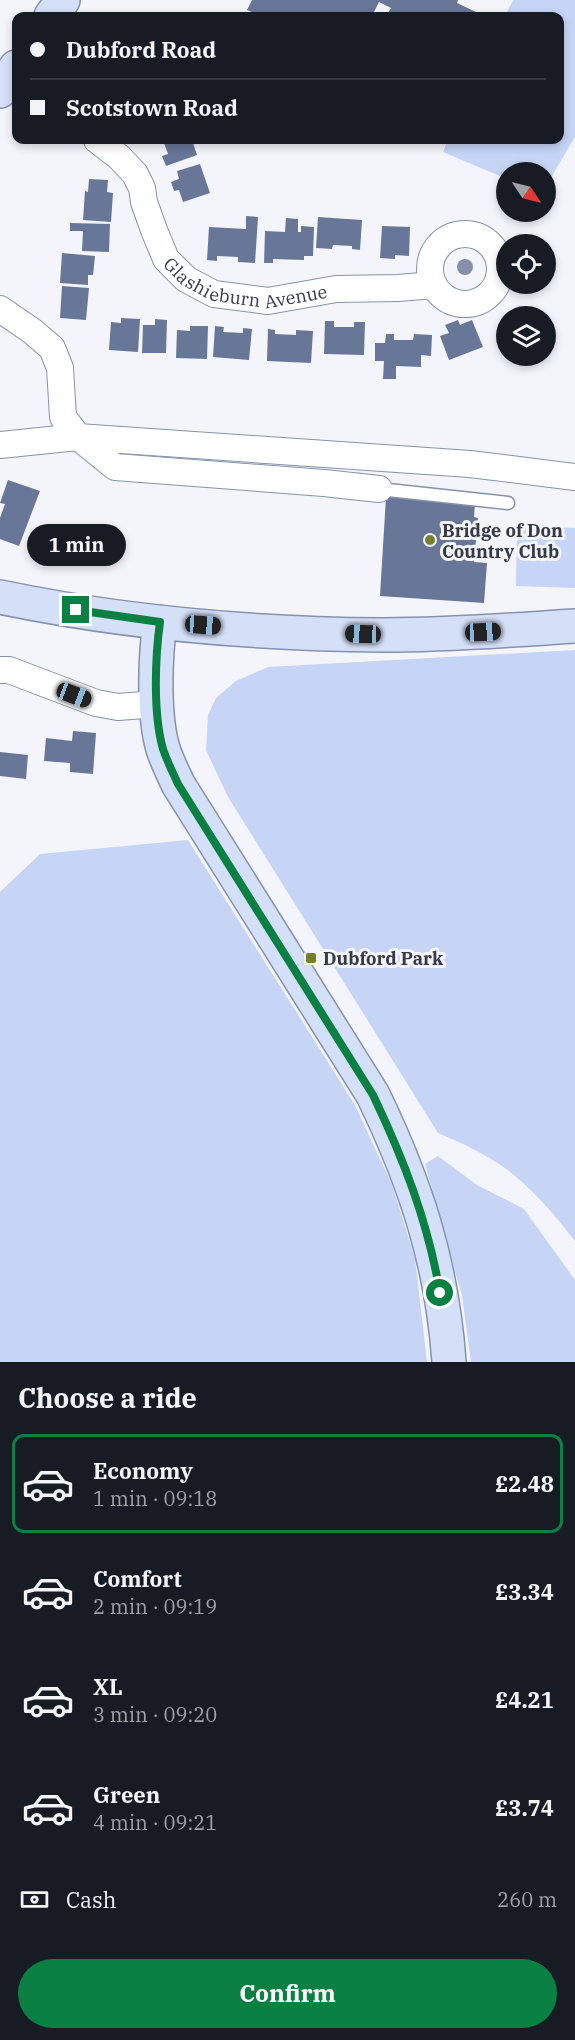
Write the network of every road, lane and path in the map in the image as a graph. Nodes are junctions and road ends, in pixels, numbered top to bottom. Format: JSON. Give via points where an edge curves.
{"nodes":[{"id":1,"x":102,"y":144,"type":"edge"},
{"id":2,"x":434,"y":285,"type":"dead end"},
{"id":3,"x":0,"y":309,"type":"edge"},
{"id":4,"x":78,"y":437,"type":"junction"},
{"id":5,"x":0,"y":446,"type":"edge"},
{"id":6,"x":575,"y":477,"type":"edge"},
{"id":7,"x":379,"y":489,"type":"joint"},
{"id":8,"x":508,"y":503,"type":"dead end"},
{"id":9,"x":0,"y":597,"type":"edge"},
{"id":10,"x":160,"y":622,"type":"junction"},
{"id":11,"x":575,"y":626,"type":"edge"},
{"id":12,"x":0,"y":670,"type":"edge"},
{"id":13,"x":157,"y":704,"type":"junction"},
{"id":14,"x":449,"y":1362,"type":"edge"}],
"edges":[{"from":1,"to":2,"type":"street","name":"Glashieburn Avenue","via":[[135,174],[166,259],[186,279],[214,294],[268,301],[336,289]]},
{"from":3,"to":4,"type":"street","via":[[52,348],[60,368],[63,417]]},
{"from":4,"to":5,"type":"street"},
{"from":4,"to":6,"type":"street","via":[[470,464]]},
{"from":4,"to":7,"type":"street","via":[[122,469]]},
{"from":7,"to":8,"type":"lane"},
{"from":9,"to":10,"type":"street"},
{"from":10,"to":11,"type":"street","via":[[386,635]]},
{"from":10,"to":13,"type":"street"},
{"from":12,"to":13,"type":"street","via":[[96,703]]},
{"from":13,"to":14,"type":"street","via":[[163,749],[178,784],[373,1095],[398,1148],[432,1249]]}]}
